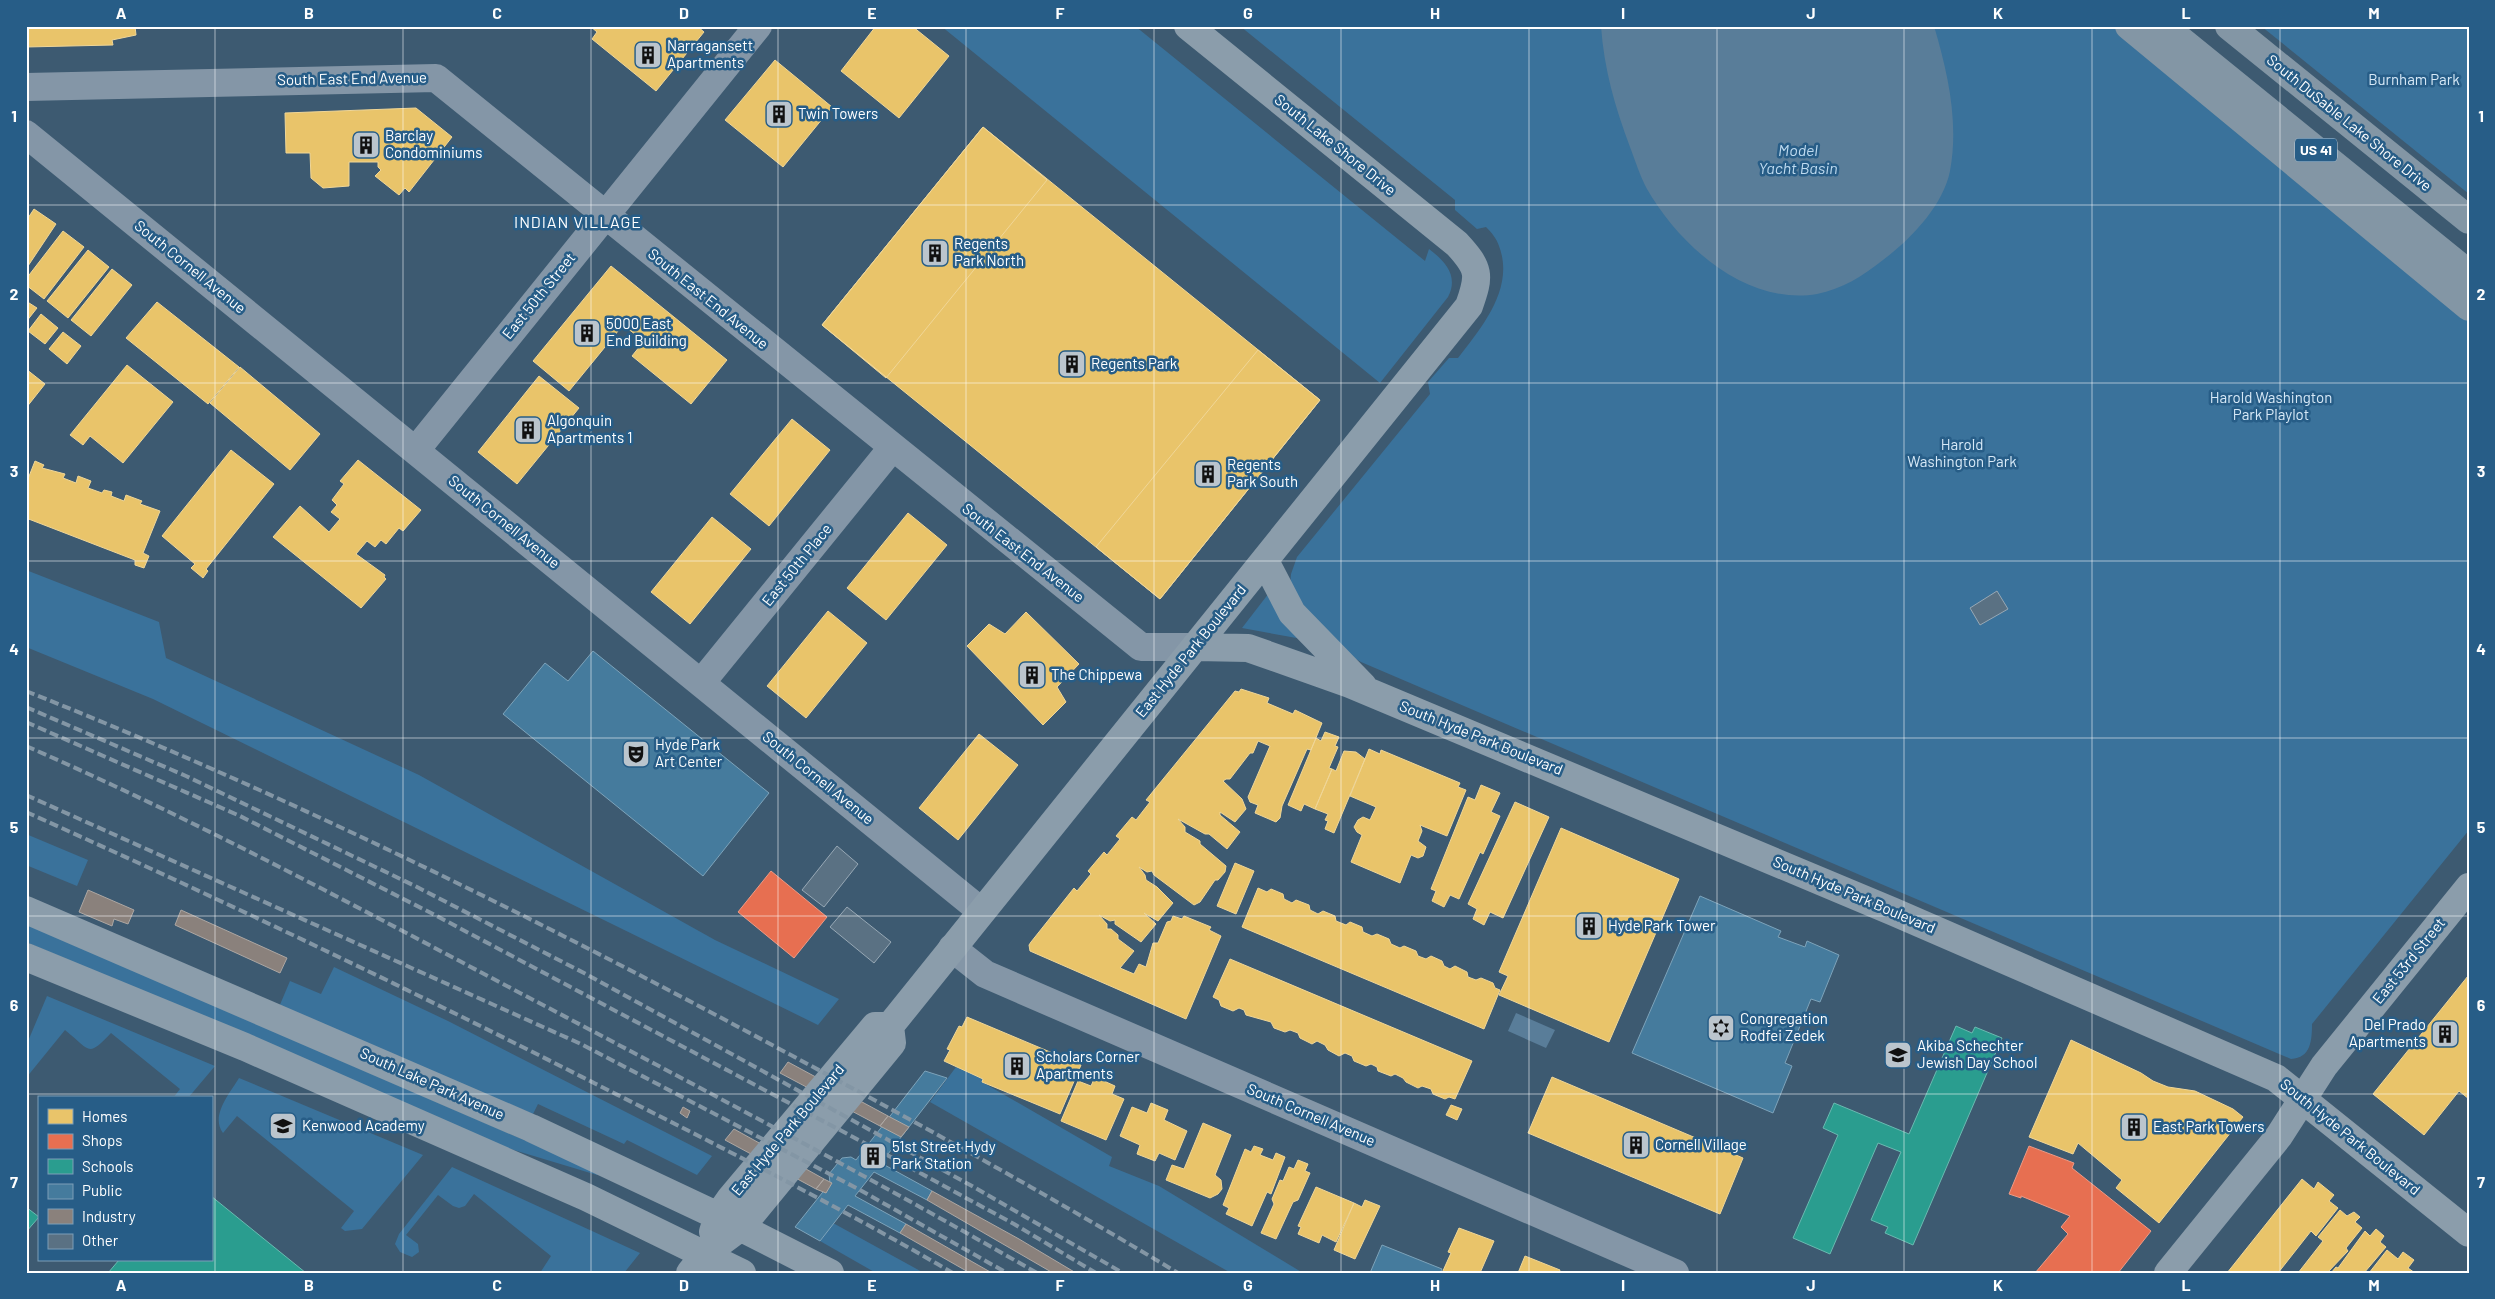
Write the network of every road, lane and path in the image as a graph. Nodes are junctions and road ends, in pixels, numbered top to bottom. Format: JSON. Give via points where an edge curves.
{"nodes":[{"id":1,"x":758,"y":26,"type":"edge"},
{"id":2,"x":1188,"y":26,"type":"edge"},
{"id":3,"x":2129,"y":26,"type":"edge"},
{"id":4,"x":2163,"y":26,"type":"edge"},
{"id":5,"x":2229,"y":26,"type":"edge"},
{"id":6,"x":26,"y":87,"type":"edge"},
{"id":7,"x":26,"y":134,"type":"edge"},
{"id":8,"x":604,"y":215,"type":"junction"},
{"id":9,"x":2469,"y":220,"type":"edge"},
{"id":10,"x":1476,"y":270,"type":"joint"},
{"id":11,"x":2469,"y":274,"type":"edge"},
{"id":12,"x":2469,"y":307,"type":"edge"},
{"id":13,"x":892,"y":448,"type":"junction"},
{"id":14,"x":416,"y":450,"type":"junction"},
{"id":15,"x":1266,"y":561,"type":"junction"},
{"id":16,"x":1196,"y":647,"type":"junction"},
{"id":17,"x":701,"y":683,"type":"junction"},
{"id":18,"x":1369,"y":692,"type":"junction"},
{"id":19,"x":2469,"y":887,"type":"edge"},
{"id":20,"x":26,"y":910,"type":"edge"},
{"id":21,"x":981,"y":912,"type":"junction"},
{"id":22,"x":952,"y":948,"type":"junction"},
{"id":23,"x":26,"y":957,"type":"edge"},
{"id":24,"x":2304,"y":1100,"type":"junction"},
{"id":25,"x":730,"y":1221,"type":"junction"},
{"id":26,"x":2469,"y":1233,"type":"edge"},
{"id":27,"x":698,"y":1263,"type":"edge"},
{"id":28,"x":742,"y":1273,"type":"edge"},
{"id":29,"x":830,"y":1273,"type":"edge"},
{"id":30,"x":1675,"y":1273,"type":"edge"},
{"id":31,"x":2168,"y":1273,"type":"edge"}],
"edges":[{"from":1,"to":8,"type":"street","name":"East 50th Street"},
{"from":2,"to":10,"type":"street","name":"South Lake Shore Drive","via":[[1457,244],[1473,261]]},
{"from":3,"to":12,"type":"highway"},
{"from":4,"to":11,"type":"highway","number":"US 41"},
{"from":5,"to":9,"type":"highway","name":"South DuSable Lake Shore Drive","number":"US 41"},
{"from":6,"to":8,"type":"street","name":"South East End Avenue","via":[[436,78]]},
{"from":7,"to":14,"type":"street","name":"South Cornell Avenue"},
{"from":8,"to":13,"type":"street","name":"South East End Avenue"},
{"from":8,"to":14,"type":"street","name":"East 50th Street"},
{"from":10,"to":15,"type":"street","name":"East Hyde Park Boulevard","via":[[1469,306]]},
{"from":13,"to":16,"type":"street","name":"South East End Avenue","via":[[1141,647]]},
{"from":13,"to":17,"type":"street","name":"East 50th Place"},
{"from":14,"to":17,"type":"street","name":"South Cornell Avenue"},
{"from":15,"to":16,"type":"street","name":"East Hyde Park Boulevard"},
{"from":15,"to":18,"type":"street","via":[[1292,613]]},
{"from":16,"to":18,"type":"street","name":"South Hyde Park Boulevard","via":[[1248,648]]},
{"from":16,"to":21,"type":"street","name":"East Hyde Park Boulevard"},
{"from":17,"to":21,"type":"street","name":"South Cornell Avenue"},
{"from":18,"to":24,"type":"street","name":"South Hyde Park Boulevard","via":[[1894,912],[2267,1074]]},
{"from":19,"to":24,"type":"street","name":"East 53rd Street","via":[[2324,1066]]},
{"from":20,"to":25,"type":"street","name":"South Lake Park Avenue","via":[[531,1128]]},
{"from":21,"to":22,"type":"street","name":"East Hyde Park Boulevard"},
{"from":22,"to":25,"type":"street","name":"East Hyde Park Boulevard","via":[[890,1026],[892,1043]]},
{"from":22,"to":30,"type":"street","name":"South Cornell Avenue","via":[[985,974]]},
{"from":23,"to":27,"type":"street","via":[[245,1047],[586,1196]]},
{"from":24,"to":26,"type":"street","name":"South Hyde Park Boulevard"},
{"from":24,"to":31,"type":"street","name":"East 53rd Street","via":[[2279,1136]]},
{"from":25,"to":27,"type":"street","name":"East Hyde Park Boulevard"},
{"from":25,"to":29,"type":"street","name":"South Lake Park Avenue"},
{"from":27,"to":28,"type":"street"}]}
